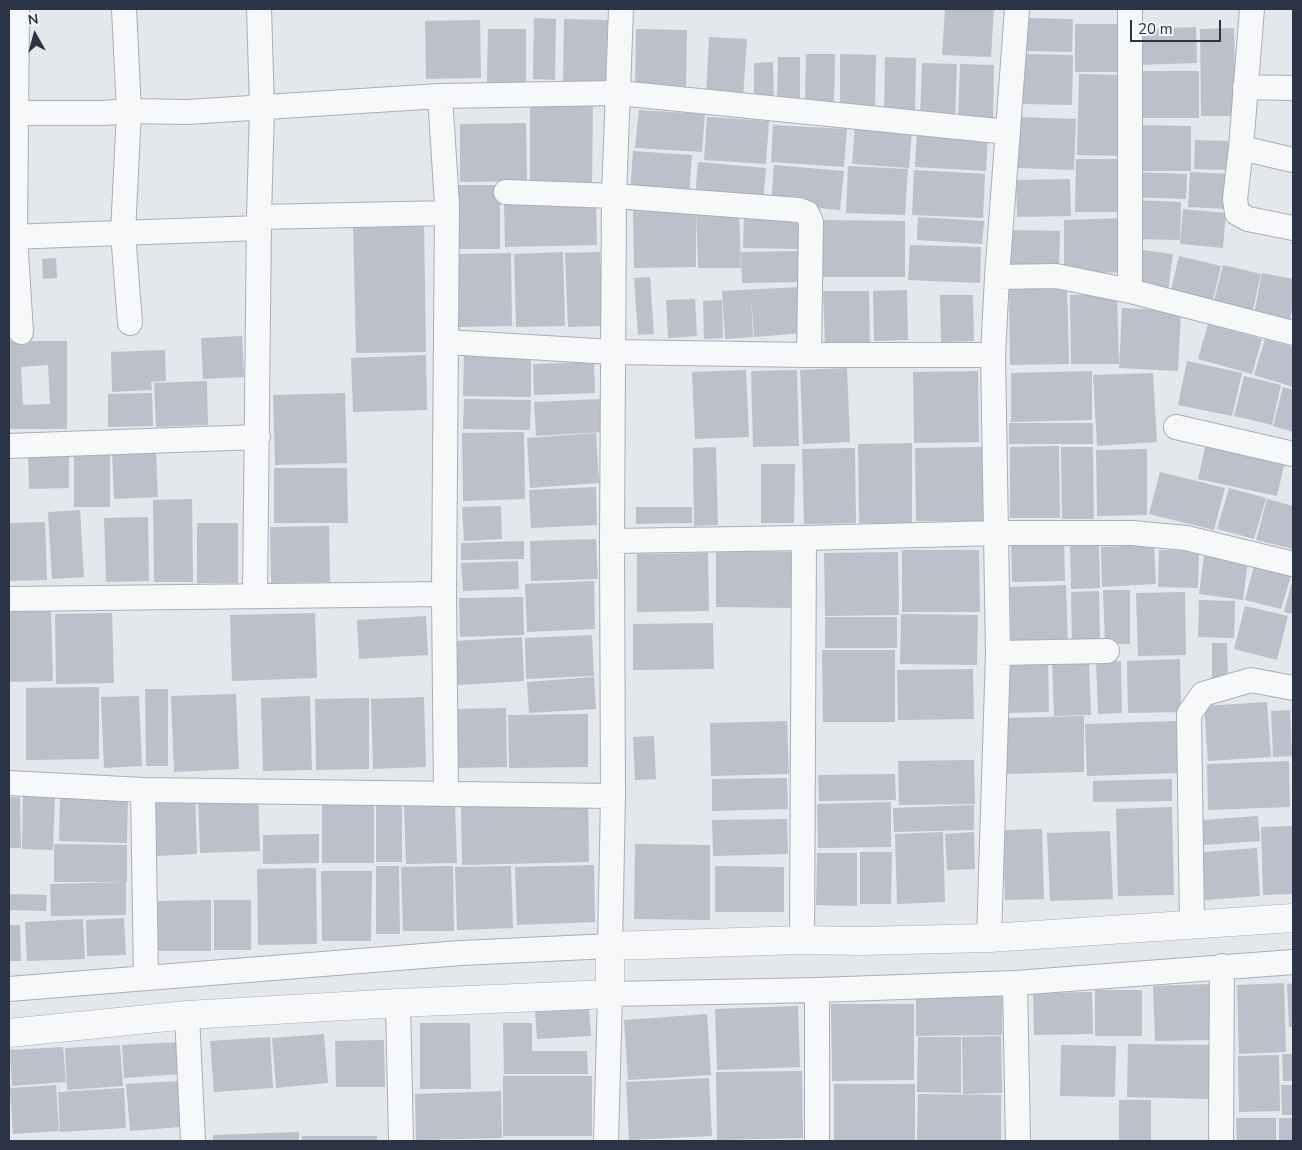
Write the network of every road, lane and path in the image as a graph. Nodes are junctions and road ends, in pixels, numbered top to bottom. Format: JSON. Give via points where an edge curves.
{"nodes":[{"id":1,"x":17,"y":9,"type":"edge"},
{"id":2,"x":124,"y":9,"type":"edge"},
{"id":3,"x":259,"y":9,"type":"edge"},
{"id":4,"x":621,"y":9,"type":"edge"},
{"id":5,"x":1017,"y":9,"type":"edge"},
{"id":6,"x":1130,"y":9,"type":"edge"},
{"id":7,"x":1252,"y":9,"type":"edge"},
{"id":8,"x":1245,"y":87,"type":"junction"},
{"id":9,"x":1293,"y":88,"type":"edge"},
{"id":10,"x":619,"y":93,"type":"junction"},
{"id":11,"x":440,"y":96,"type":"junction"},
{"id":12,"x":262,"y":108,"type":"junction"},
{"id":13,"x":129,"y":111,"type":"junction"},
{"id":14,"x":12,"y":113,"type":"edge"},
{"id":15,"x":1008,"y":132,"type":"junction"},
{"id":16,"x":1241,"y":148,"type":"junction"},
{"id":17,"x":1293,"y":160,"type":"edge"},
{"id":18,"x":506,"y":192,"type":"dead end"},
{"id":19,"x":614,"y":196,"type":"junction"},
{"id":20,"x":447,"y":213,"type":"junction"},
{"id":21,"x":259,"y":222,"type":"junction"},
{"id":22,"x":1293,"y":228,"type":"edge"},
{"id":23,"x":123,"y":232,"type":"junction"},
{"id":24,"x":12,"y":237,"type":"edge"},
{"id":25,"x":997,"y":277,"type":"junction"},
{"id":26,"x":1130,"y":291,"type":"junction"},
{"id":27,"x":130,"y":323,"type":"dead end"},
{"id":28,"x":21,"y":332,"type":"dead end"},
{"id":29,"x":1293,"y":333,"type":"edge"},
{"id":30,"x":446,"y":342,"type":"junction"},
{"id":31,"x":612,"y":352,"type":"junction"},
{"id":32,"x":809,"y":355,"type":"junction"},
{"id":33,"x":993,"y":355,"type":"junction"},
{"id":34,"x":1176,"y":427,"type":"dead end"},
{"id":35,"x":258,"y":437,"type":"junction"},
{"id":36,"x":9,"y":446,"type":"edge"},
{"id":37,"x":1293,"y":454,"type":"edge"},
{"id":38,"x":997,"y":533,"type":"junction"},
{"id":39,"x":804,"y":538,"type":"junction"},
{"id":40,"x":612,"y":541,"type":"junction"},
{"id":41,"x":1293,"y":564,"type":"edge"},
{"id":42,"x":444,"y":594,"type":"junction"},
{"id":43,"x":255,"y":596,"type":"junction"},
{"id":44,"x":9,"y":599,"type":"edge"},
{"id":45,"x":1107,"y":651,"type":"dead end"},
{"id":46,"x":998,"y":653,"type":"junction"},
{"id":47,"x":1293,"y":688,"type":"edge"},
{"id":48,"x":9,"y":783,"type":"edge"},
{"id":49,"x":142,"y":790,"type":"junction"},
{"id":50,"x":446,"y":794,"type":"junction"},
{"id":51,"x":614,"y":796,"type":"junction"},
{"id":52,"x":1293,"y":918,"type":"edge"},
{"id":53,"x":1192,"y":924,"type":"junction"},
{"id":54,"x":989,"y":938,"type":"junction"},
{"id":55,"x":802,"y":940,"type":"junction"},
{"id":56,"x":610,"y":946,"type":"junction"},
{"id":57,"x":1293,"y":962,"type":"edge"},
{"id":58,"x":1222,"y":966,"type":"junction"},
{"id":59,"x":146,"y":978,"type":"junction"},
{"id":60,"x":1015,"y":983,"type":"junction"},
{"id":61,"x":9,"y":989,"type":"edge"},
{"id":62,"x":818,"y":990,"type":"junction"},
{"id":63,"x":610,"y":994,"type":"junction"},
{"id":64,"x":398,"y":1003,"type":"junction"},
{"id":65,"x":187,"y":1015,"type":"junction"},
{"id":66,"x":9,"y":1033,"type":"edge"},
{"id":67,"x":194,"y":1141,"type":"edge"},
{"id":68,"x":401,"y":1141,"type":"edge"},
{"id":69,"x":606,"y":1141,"type":"edge"},
{"id":70,"x":817,"y":1141,"type":"edge"},
{"id":71,"x":1018,"y":1141,"type":"edge"},
{"id":72,"x":1221,"y":1141,"type":"edge"}],
"edges":[{"from":1,"to":14,"type":"street"},
{"from":2,"to":13,"type":"street"},
{"from":3,"to":12,"type":"street"},
{"from":4,"to":10,"type":"street"},
{"from":5,"to":15,"type":"street"},
{"from":6,"to":26,"type":"street"},
{"from":7,"to":8,"type":"street"},
{"from":8,"to":9,"type":"street"},
{"from":8,"to":16,"type":"street"},
{"from":10,"to":11,"type":"street"},
{"from":10,"to":15,"type":"street"},
{"from":10,"to":19,"type":"street"},
{"from":11,"to":12,"type":"street"},
{"from":11,"to":20,"type":"street"},
{"from":12,"to":13,"type":"street"},
{"from":12,"to":21,"type":"street"},
{"from":13,"to":14,"type":"street"},
{"from":13,"to":23,"type":"street"},
{"from":14,"to":24,"type":"street"},
{"from":15,"to":25,"type":"street"},
{"from":16,"to":17,"type":"street"},
{"from":16,"to":22,"type":"street","via":[[1235,199],[1237,213],[1248,219]]},
{"from":18,"to":19,"type":"street"},
{"from":19,"to":31,"type":"street"},
{"from":19,"to":32,"type":"street","via":[[806,213],[811,222]]},
{"from":20,"to":21,"type":"street"},
{"from":20,"to":30,"type":"street"},
{"from":21,"to":23,"type":"street"},
{"from":21,"to":35,"type":"street"},
{"from":23,"to":24,"type":"street"},
{"from":23,"to":27,"type":"street"},
{"from":24,"to":28,"type":"street"},
{"from":25,"to":26,"type":"street","via":[[1056,276]]},
{"from":25,"to":33,"type":"street"},
{"from":26,"to":29,"type":"street"},
{"from":30,"to":31,"type":"street"},
{"from":30,"to":42,"type":"street"},
{"from":31,"to":32,"type":"street"},
{"from":31,"to":40,"type":"street"},
{"from":32,"to":33,"type":"street"},
{"from":33,"to":38,"type":"street"},
{"from":34,"to":37,"type":"street"},
{"from":35,"to":36,"type":"street"},
{"from":35,"to":43,"type":"street"},
{"from":38,"to":39,"type":"street"},
{"from":38,"to":41,"type":"street","via":[[1132,534],[1186,538]]},
{"from":38,"to":46,"type":"street"},
{"from":39,"to":40,"type":"street"},
{"from":39,"to":55,"type":"street"},
{"from":40,"to":51,"type":"street"},
{"from":42,"to":43,"type":"street"},
{"from":42,"to":50,"type":"street"},
{"from":43,"to":44,"type":"street"},
{"from":45,"to":46,"type":"street"},
{"from":46,"to":54,"type":"street"},
{"from":47,"to":53,"type":"street","via":[[1251,680],[1202,694],[1189,714]]},
{"from":48,"to":49,"type":"street"},
{"from":49,"to":50,"type":"street"},
{"from":49,"to":59,"type":"street"},
{"from":50,"to":51,"type":"street"},
{"from":51,"to":56,"type":"street"},
{"from":52,"to":53,"type":"street"},
{"from":53,"to":54,"type":"street"},
{"from":54,"to":55,"type":"street"},
{"from":55,"to":56,"type":"street"},
{"from":56,"to":59,"type":"street","via":[[461,953]]},
{"from":56,"to":63,"type":"street"},
{"from":57,"to":58,"type":"street"},
{"from":58,"to":60,"type":"street"},
{"from":58,"to":72,"type":"street"},
{"from":59,"to":61,"type":"street"},
{"from":60,"to":62,"type":"street"},
{"from":60,"to":71,"type":"street"},
{"from":62,"to":63,"type":"street"},
{"from":62,"to":70,"type":"street"},
{"from":63,"to":64,"type":"street"},
{"from":63,"to":69,"type":"street"},
{"from":64,"to":65,"type":"street"},
{"from":64,"to":68,"type":"street"},
{"from":65,"to":66,"type":"street"},
{"from":65,"to":67,"type":"street"}]}
